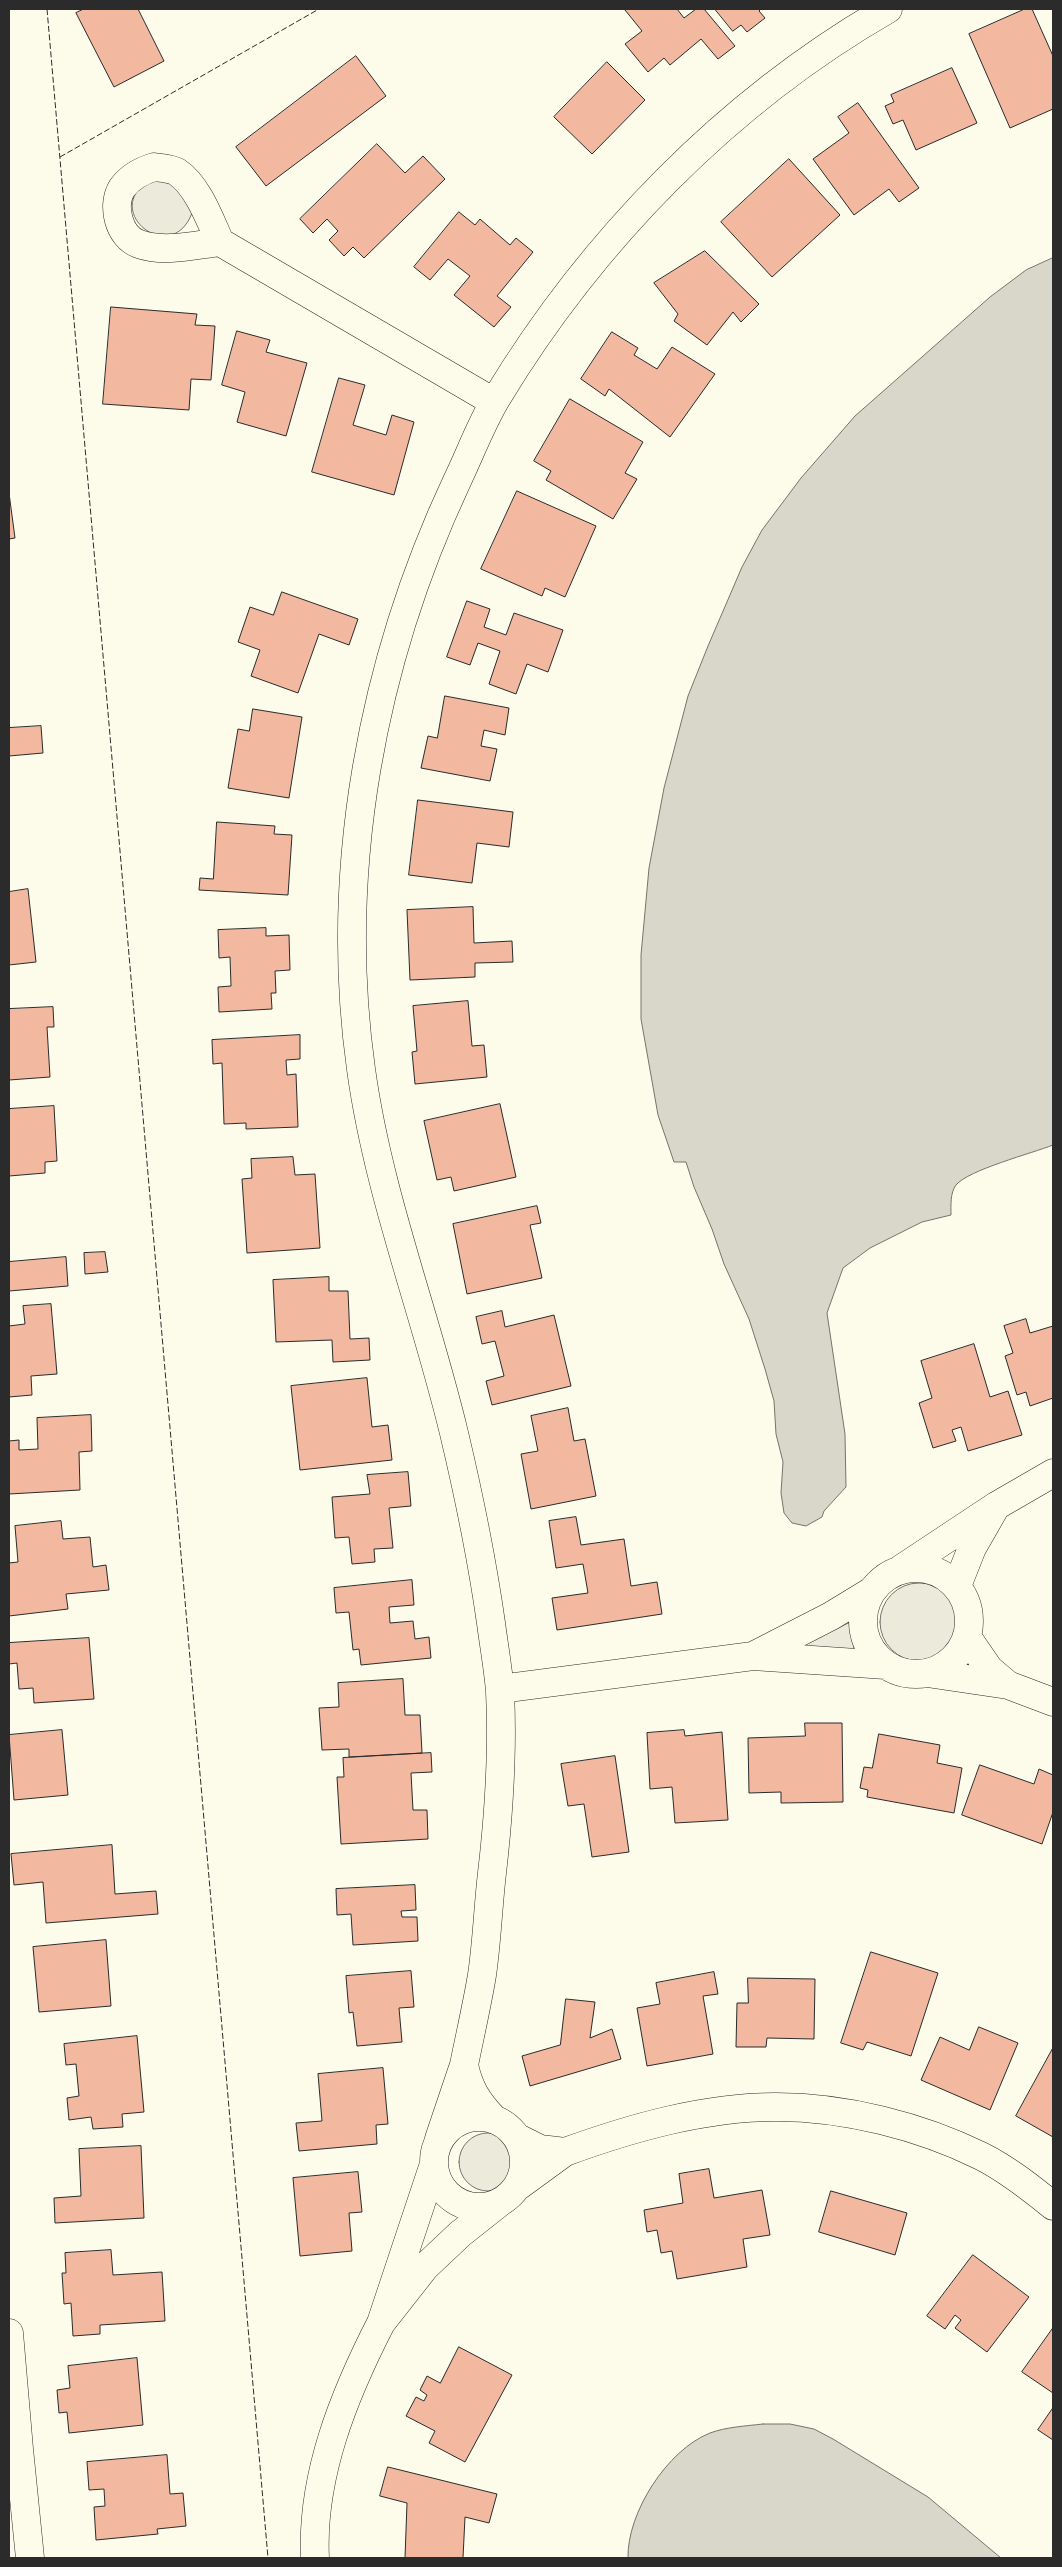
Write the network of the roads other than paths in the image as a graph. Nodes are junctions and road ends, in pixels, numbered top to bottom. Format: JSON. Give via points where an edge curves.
{"nodes":[{"id":1,"x":888,"y":9,"type":"edge"},
{"id":2,"x":220,"y":242,"type":"dead end"},
{"id":3,"x":494,"y":402,"type":"junction"},
{"id":4,"x":1053,"y":1473,"type":"edge"},
{"id":5,"x":996,"y":1506,"type":"junction"},
{"id":6,"x":901,"y":1569,"type":"junction"},
{"id":7,"x":957,"y":1586,"type":"junction"},
{"id":8,"x":872,"y":1591,"type":"junction"},
{"id":9,"x":968,"y":1637,"type":"junction"},
{"id":10,"x":753,"y":1656,"type":"junction"},
{"id":11,"x":886,"y":1665,"type":"junction"},
{"id":12,"x":927,"y":1673,"type":"junction"},
{"id":13,"x":1008,"y":1685,"type":"junction"},
{"id":14,"x":500,"y":1689,"type":"junction"},
{"id":15,"x":1053,"y":1702,"type":"edge"},
{"id":16,"x":464,"y":2064,"type":"junction"},
{"id":17,"x":493,"y":2118,"type":"junction"},
{"id":18,"x":518,"y":2138,"type":"junction"},
{"id":19,"x":565,"y":2152,"type":"junction"},
{"id":20,"x":436,"y":2154,"type":"junction"},
{"id":21,"x":510,"y":2193,"type":"junction"},
{"id":22,"x":1053,"y":2206,"type":"edge"},
{"id":23,"x":380,"y":2323,"type":"junction"},
{"id":24,"x":9,"y":2333,"type":"edge"},
{"id":25,"x":19,"y":2449,"type":"junction"},
{"id":26,"x":9,"y":2474,"type":"edge"},
{"id":27,"x":9,"y":2533,"type":"edge"},
{"id":28,"x":29,"y":2558,"type":"edge"},
{"id":29,"x":315,"y":2558,"type":"edge"}],
"edges":[{"from":1,"to":3,"type":"street","via":[[804,63],[736,117],[676,171],[604,247]]},
{"from":2,"to":3,"type":"street"},
{"from":3,"to":14,"type":"street","via":[[439,520],[405,608],[378,704],[360,812],[353,986],[361,1068],[373,1136],[454,1436],[485,1584]]},
{"from":4,"to":5,"type":"street"},
{"from":5,"to":6,"type":"street"},
{"from":5,"to":7,"type":"street","via":[[972,1548]]},
{"from":6,"to":7,"type":"street","via":[[932,1569]]},
{"from":6,"to":8,"type":"street","via":[[885,1577]]},
{"from":7,"to":9,"type":"street","via":[[967,1602],[970,1619]]},
{"from":8,"to":10,"type":"street"},
{"from":8,"to":11,"type":"street","via":[[865,1606],[866,1639]]},
{"from":9,"to":12,"type":"street","via":[[952,1661]]},
{"from":9,"to":13,"type":"street","via":[[989,1669]]},
{"from":10,"to":11,"type":"street"},
{"from":10,"to":14,"type":"street"},
{"from":11,"to":12,"type":"street","via":[[912,1674]]},
{"from":12,"to":13,"type":"street"},
{"from":13,"to":15,"type":"street"},
{"from":14,"to":16,"type":"street","via":[[500,1805],[482,1975]]},
{"from":16,"to":17,"type":"street","via":[[469,2086]]},
{"from":16,"to":20,"type":"street"},
{"from":17,"to":18,"type":"street"},
{"from":17,"to":20,"type":"street","via":[[480,2116],[454,2124],[444,2133]]},
{"from":18,"to":19,"type":"street","via":[[540,2149]]},
{"from":18,"to":21,"type":"street","via":[[524,2163]]},
{"from":19,"to":21,"type":"street"},
{"from":19,"to":22,"type":"street","via":[[616,2133],[722,2111],[776,2107],[825,2110],[869,2118],[938,2138],[982,2157]]},
{"from":20,"to":21,"type":"street","via":[[438,2179],[458,2202],[474,2207],[489,2206]]},
{"from":20,"to":23,"type":"street"},
{"from":21,"to":23,"type":"street","via":[[425,2266]]},
{"from":23,"to":29,"type":"street","via":[[348,2390],[329,2447],[318,2501]]},
{"from":24,"to":25,"type":"street"},
{"from":25,"to":26,"type":"street"},
{"from":25,"to":28,"type":"street"},
{"from":27,"to":28,"type":"street"}]}
